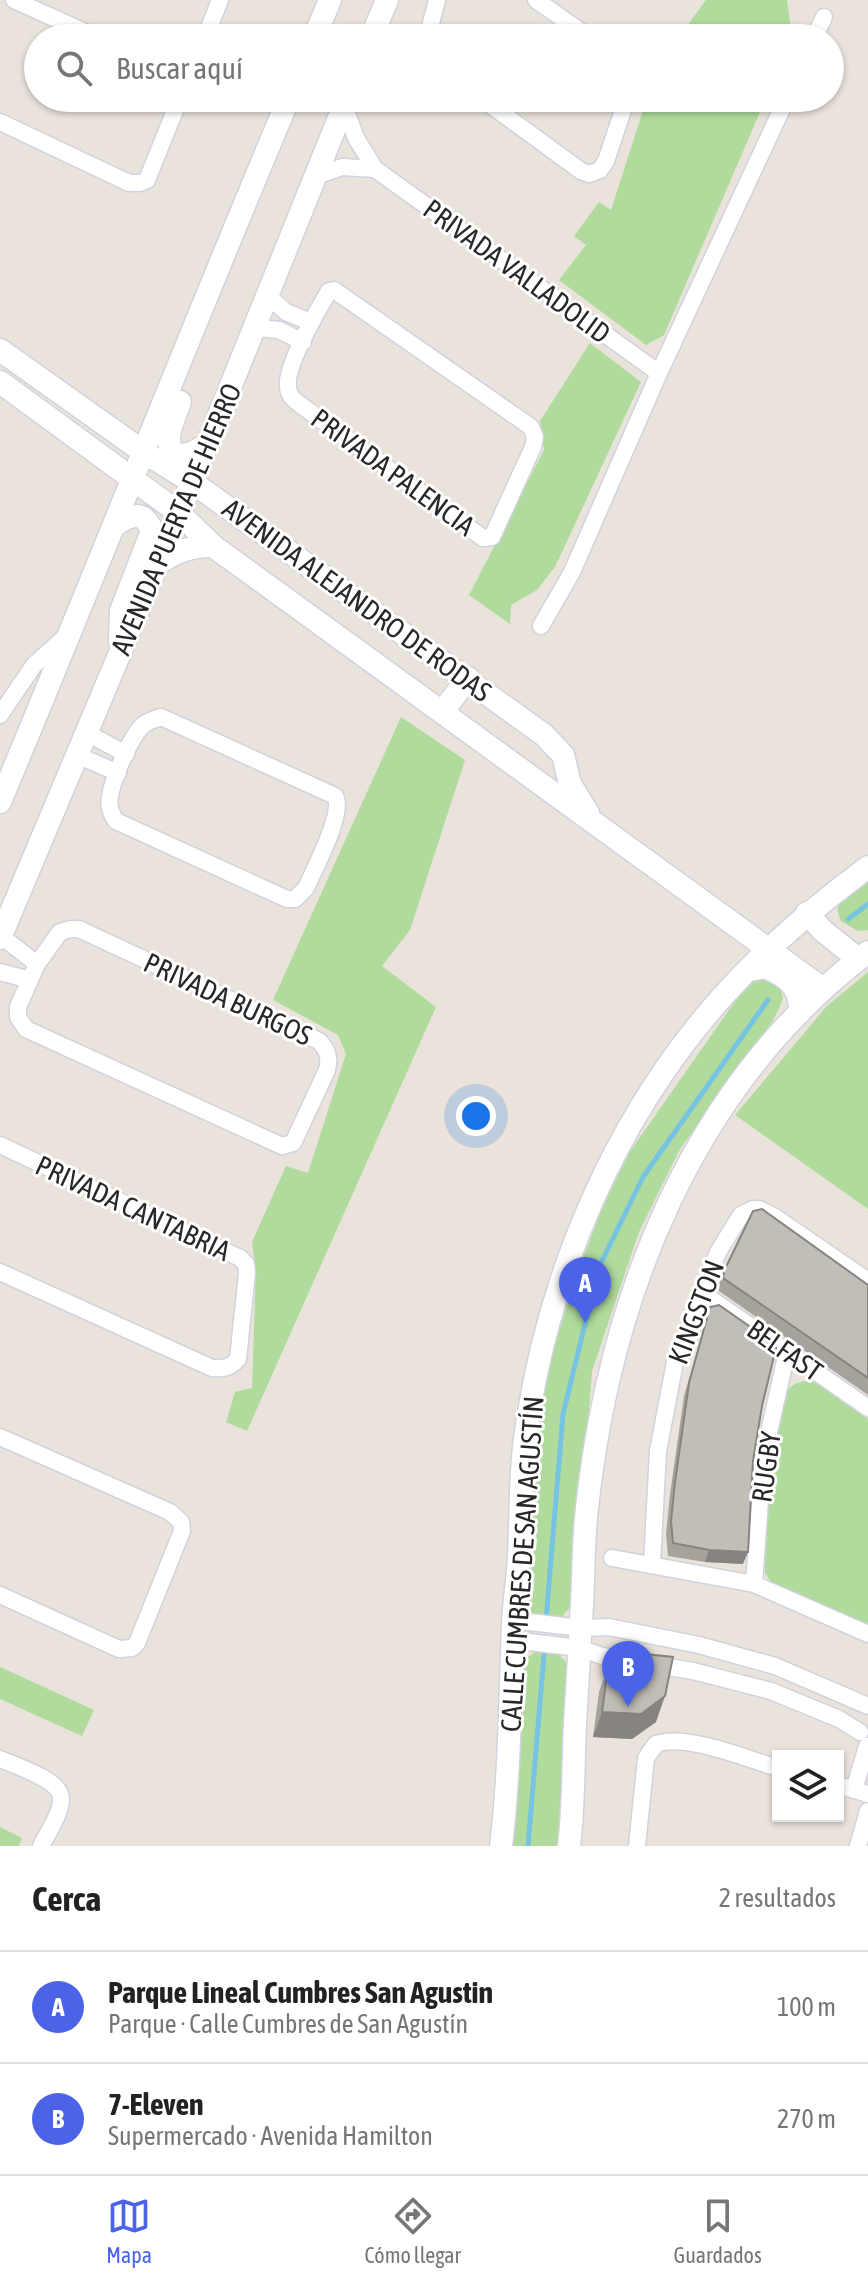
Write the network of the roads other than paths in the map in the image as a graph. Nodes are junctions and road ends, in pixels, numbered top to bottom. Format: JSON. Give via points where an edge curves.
{"nodes":[{"id":1,"x":14,"y":0,"type":"edge"},
{"id":2,"x":220,"y":0,"type":"edge"},
{"id":3,"x":330,"y":0,"type":"edge"},
{"id":4,"x":387,"y":0,"type":"edge"},
{"id":5,"x":536,"y":0,"type":"edge"},
{"id":6,"x":432,"y":2,"type":"edge"},
{"id":7,"x":824,"y":17,"type":"dead end"},
{"id":8,"x":67,"y":24,"type":"edge"},
{"id":9,"x":211,"y":24,"type":"edge"},
{"id":10,"x":320,"y":24,"type":"edge"},
{"id":11,"x":377,"y":24,"type":"edge"},
{"id":12,"x":429,"y":24,"type":"edge"},
{"id":13,"x":570,"y":24,"type":"edge"},
{"id":14,"x":821,"y":24,"type":"edge"},
{"id":15,"x":174,"y":112,"type":"edge"},
{"id":16,"x":283,"y":112,"type":"edge"},
{"id":17,"x":342,"y":112,"type":"edge"},
{"id":18,"x":349,"y":112,"type":"edge"},
{"id":19,"x":500,"y":112,"type":"edge"},
{"id":20,"x":622,"y":112,"type":"edge"},
{"id":21,"x":780,"y":112,"type":"edge"},
{"id":22,"x":0,"y":122,"type":"edge"},
{"id":23,"x":375,"y":169,"type":"junction"},
{"id":24,"x":316,"y":176,"type":"junction"},
{"id":25,"x":268,"y":296,"type":"junction"},
{"id":26,"x":310,"y":322,"type":"junction"},
{"id":27,"x":195,"y":323,"type":"junction"},
{"id":28,"x":256,"y":328,"type":"junction"},
{"id":29,"x":303,"y":342,"type":"junction"},
{"id":30,"x":0,"y":350,"type":"edge"},
{"id":31,"x":659,"y":373,"type":"junction"},
{"id":32,"x":0,"y":382,"type":"edge"},
{"id":33,"x":208,"y":444,"type":"junction"},
{"id":34,"x":145,"y":453,"type":"junction"},
{"id":35,"x":133,"y":480,"type":"junction"},
{"id":36,"x":192,"y":482,"type":"junction"},
{"id":37,"x":179,"y":513,"type":"junction"},
{"id":38,"x":114,"y":526,"type":"junction"},
{"id":39,"x":213,"y":546,"type":"junction"},
{"id":40,"x":159,"y":563,"type":"junction"},
{"id":41,"x":541,"y":626,"type":"dead end"},
{"id":42,"x":72,"y":630,"type":"junction"},
{"id":43,"x":121,"y":650,"type":"junction"},
{"id":44,"x":468,"y":678,"type":"junction"},
{"id":45,"x":443,"y":711,"type":"junction"},
{"id":46,"x":0,"y":715,"type":"edge"},
{"id":47,"x":87,"y":733,"type":"junction"},
{"id":48,"x":126,"y":754,"type":"junction"},
{"id":49,"x":77,"y":755,"type":"junction"},
{"id":50,"x":566,"y":765,"type":"junction"},
{"id":51,"x":118,"y":773,"type":"junction"},
{"id":52,"x":539,"y":781,"type":"junction"},
{"id":53,"x":0,"y":802,"type":"edge"},
{"id":54,"x":597,"y":827,"type":"junction"},
{"id":55,"x":868,"y":867,"type":"edge"},
{"id":56,"x":807,"y":913,"type":"junction"},
{"id":57,"x":0,"y":937,"type":"edge"},
{"id":58,"x":770,"y":948,"type":"junction"},
{"id":59,"x":863,"y":955,"type":"edge"},
{"id":60,"x":749,"y":970,"type":"junction"},
{"id":61,"x":0,"y":972,"type":"edge"},
{"id":62,"x":33,"y":972,"type":"junction"},
{"id":63,"x":823,"y":989,"type":"junction"},
{"id":64,"x":800,"y":1012,"type":"junction"},
{"id":65,"x":0,"y":1145,"type":"edge"},
{"id":66,"x":0,"y":1272,"type":"edge"},
{"id":67,"x":868,"y":1281,"type":"edge"},
{"id":68,"x":701,"y":1292,"type":"junction"},
{"id":69,"x":787,"y":1352,"type":"junction"},
{"id":70,"x":868,"y":1408,"type":"edge"},
{"id":71,"x":0,"y":1437,"type":"edge"},
{"id":72,"x":612,"y":1558,"type":"dead end"},
{"id":73,"x":652,"y":1564,"type":"junction"},
{"id":74,"x":754,"y":1584,"type":"junction"},
{"id":75,"x":0,"y":1595,"type":"edge"},
{"id":76,"x":513,"y":1630,"type":"junction"},
{"id":77,"x":868,"y":1634,"type":"edge"},
{"id":78,"x":580,"y":1638,"type":"junction"},
{"id":79,"x":868,"y":1708,"type":"edge"},
{"id":80,"x":865,"y":1742,"type":"edge"},
{"id":81,"x":0,"y":1759,"type":"edge"},
{"id":82,"x":772,"y":1766,"type":"edge"},
{"id":83,"x":853,"y":1790,"type":"edge"},
{"id":84,"x":868,"y":1811,"type":"edge"},
{"id":85,"x":41,"y":1846,"type":"edge"},
{"id":86,"x":501,"y":1846,"type":"edge"},
{"id":87,"x":569,"y":1846,"type":"edge"},
{"id":88,"x":637,"y":1846,"type":"edge"},
{"id":89,"x":858,"y":1846,"type":"edge"}],
"edges":[{"from":1,"to":8,"type":"street"},
{"from":2,"to":9,"type":"street"},
{"from":3,"to":10,"type":"street"},
{"from":4,"to":11,"type":"street"},
{"from":5,"to":13,"type":"street"},
{"from":6,"to":12,"type":"street"},
{"from":7,"to":14,"type":"street"},
{"from":15,"to":22,"type":"street","via":[[147,180],[140,183],[129,183]]},
{"from":16,"to":27,"type":"street","name":"AVENIDA PUERTA DE HIERRO"},
{"from":17,"to":24,"type":"street","name":"AVENIDA PUERTA DE HIERRO"},
{"from":18,"to":23,"type":"street","name":"PRIVADA VALLADOLID","via":[[356,138]]},
{"from":19,"to":20,"type":"street","via":[[589,174],[606,161]]},
{"from":21,"to":31,"type":"street"},
{"from":23,"to":24,"type":"street","via":[[342,167]]},
{"from":23,"to":31,"type":"street","name":"PRIVADA VALLADOLID"},
{"from":24,"to":25,"type":"street","name":"AVENIDA PUERTA DE HIERRO"},
{"from":25,"to":26,"type":"street","via":[[286,312]]},
{"from":25,"to":28,"type":"street","name":"AVENIDA PUERTA DE HIERRO"},
{"from":26,"to":29,"type":"street","name":"PRIVADA PALENCIA"},
{"from":26,"to":29,"type":"street","name":"PRIVADA PALENCIA","via":[[329,291],[337,290],[531,427],[533,447],[492,537],[483,538],[293,398],[288,380]]},
{"from":27,"to":33,"type":"street","via":[[194,361],[168,436],[178,455],[187,456]]},
{"from":27,"to":34,"type":"street","name":"AVENIDA PUERTA DE HIERRO"},
{"from":28,"to":29,"type":"street","via":[[279,330]]},
{"from":28,"to":33,"type":"street","name":"AVENIDA PUERTA DE HIERRO"},
{"from":30,"to":34,"type":"street","name":"AVENIDA ALEJANDRO DE RODAS"},
{"from":31,"to":41,"type":"street","via":[[572,572]]},
{"from":32,"to":35,"type":"street","name":"AVENIDA ALEJANDRO DE RODAS"},
{"from":33,"to":36,"type":"street","name":"AVENIDA PUERTA DE HIERRO"},
{"from":34,"to":35,"type":"street","name":"AVENIDA PUERTA DE HIERRO"},
{"from":34,"to":36,"type":"street","name":"AVENIDA ALEJANDRO DE RODAS"},
{"from":35,"to":37,"type":"street","name":"AVENIDA ALEJANDRO DE RODAS"},
{"from":35,"to":38,"type":"street","name":"AVENIDA PUERTA DE HIERRO"},
{"from":36,"to":37,"type":"street","name":"AVENIDA PUERTA DE HIERRO"},
{"from":36,"to":44,"type":"street","name":"AVENIDA ALEJANDRO DE RODAS"},
{"from":37,"to":39,"type":"street","name":"AVENIDA ALEJANDRO DE RODAS"},
{"from":37,"to":40,"type":"street","name":"AVENIDA PUERTA DE HIERRO"},
{"from":38,"to":42,"type":"street","name":"AVENIDA PUERTA DE HIERRO"},
{"from":38,"to":43,"type":"street","via":[[128,515],[140,515],[152,531],[121,611]]},
{"from":39,"to":40,"type":"street","via":[[193,546]]},
{"from":39,"to":45,"type":"street","name":"AVENIDA ALEJANDRO DE RODAS"},
{"from":40,"to":43,"type":"street","name":"AVENIDA PUERTA DE HIERRO"},
{"from":42,"to":46,"type":"street","via":[[34,665]]},
{"from":42,"to":53,"type":"street","name":"AVENIDA PUERTA DE HIERRO"},
{"from":43,"to":47,"type":"street","name":"AVENIDA PUERTA DE HIERRO"},
{"from":44,"to":45,"type":"street"},
{"from":44,"to":50,"type":"street","name":"AVENIDA ALEJANDRO DE RODAS","via":[[550,740]]},
{"from":45,"to":52,"type":"street","name":"AVENIDA ALEJANDRO DE RODAS"},
{"from":47,"to":48,"type":"street"},
{"from":47,"to":49,"type":"street","name":"AVENIDA PUERTA DE HIERRO"},
{"from":48,"to":51,"type":"street"},
{"from":48,"to":51,"type":"street","via":[[141,727],[161,717],[335,796],[337,817],[306,888],[295,899],[287,899],[124,826],[110,809]]},
{"from":49,"to":51,"type":"street"},
{"from":49,"to":57,"type":"street","name":"AVENIDA PUERTA DE HIERRO"},
{"from":50,"to":52,"type":"street","via":[[555,778]]},
{"from":50,"to":54,"type":"street","name":"AVENIDA ALEJANDRO DE RODAS","via":[[570,784]]},
{"from":52,"to":54,"type":"street","name":"AVENIDA ALEJANDRO DE RODAS"},
{"from":54,"to":58,"type":"street","name":"AVENIDA ALEJANDRO DE RODAS"},
{"from":55,"to":56,"type":"street","name":"CALLE CUMBRES DE SAN AGUSTÍN"},
{"from":56,"to":58,"type":"street","name":"CALLE CUMBRES DE SAN AGUSTÍN"},
{"from":56,"to":59,"type":"street","via":[[822,930]]},
{"from":57,"to":62,"type":"street"},
{"from":58,"to":60,"type":"street","name":"CALLE CUMBRES DE SAN AGUSTÍN"},
{"from":58,"to":63,"type":"street","name":"AVENIDA ALEJANDRO DE RODAS"},
{"from":59,"to":63,"type":"street"},
{"from":60,"to":64,"type":"street","via":[[765,967],[793,985],[801,999]]},
{"from":60,"to":76,"type":"street","name":"CALLE CUMBRES DE SAN AGUSTÍN","via":[[715,1005],[643,1104],[581,1225],[542,1348],[526,1425]]},
{"from":61,"to":62,"type":"street"},
{"from":62,"to":62,"type":"street","name":"PRIVADA BURGOS","via":[[18,1007],[26,1029],[282,1146],[299,1134],[329,1061],[319,1041],[79,929],[60,932]]},
{"from":63,"to":64,"type":"street"},
{"from":64,"to":78,"type":"street","via":[[733,1091],[683,1174],[634,1285],[601,1410],[587,1509]]},
{"from":65,"to":66,"type":"street","name":"PRIVADA CANTABRIA","via":[[240,1258],[247,1273],[238,1359],[223,1369],[212,1368]]},
{"from":67,"to":68,"type":"street","name":"KINGSTON","via":[[775,1217],[753,1209],[741,1215]]},
{"from":68,"to":69,"type":"street","name":"BELFAST"},
{"from":68,"to":73,"type":"street","name":"KINGSTON","via":[[675,1362],[658,1451]]},
{"from":69,"to":70,"type":"street","name":"BELFAST"},
{"from":69,"to":74,"type":"street","name":"RUGBY","via":[[763,1459]]},
{"from":71,"to":75,"type":"street","via":[[170,1512],[182,1531],[132,1648],[119,1649]]},
{"from":72,"to":73,"type":"street"},
{"from":73,"to":74,"type":"street"},
{"from":74,"to":77,"type":"street"},
{"from":76,"to":78,"type":"street"},
{"from":76,"to":86,"type":"street","name":"CALLE CUMBRES DE SAN AGUSTÍN"},
{"from":78,"to":79,"type":"street","via":[[609,1627],[699,1645],[775,1666]]},
{"from":78,"to":80,"type":"street","via":[[602,1656],[771,1691],[839,1719]]},
{"from":78,"to":87,"type":"street"},
{"from":79,"to":80,"type":"street","via":[[860,1723]]},
{"from":80,"to":83,"type":"street"},
{"from":81,"to":85,"type":"street","via":[[51,1782],[62,1796]]},
{"from":82,"to":88,"type":"street","via":[[691,1744],[656,1744],[646,1758]]},
{"from":84,"to":89,"type":"street"}]}
